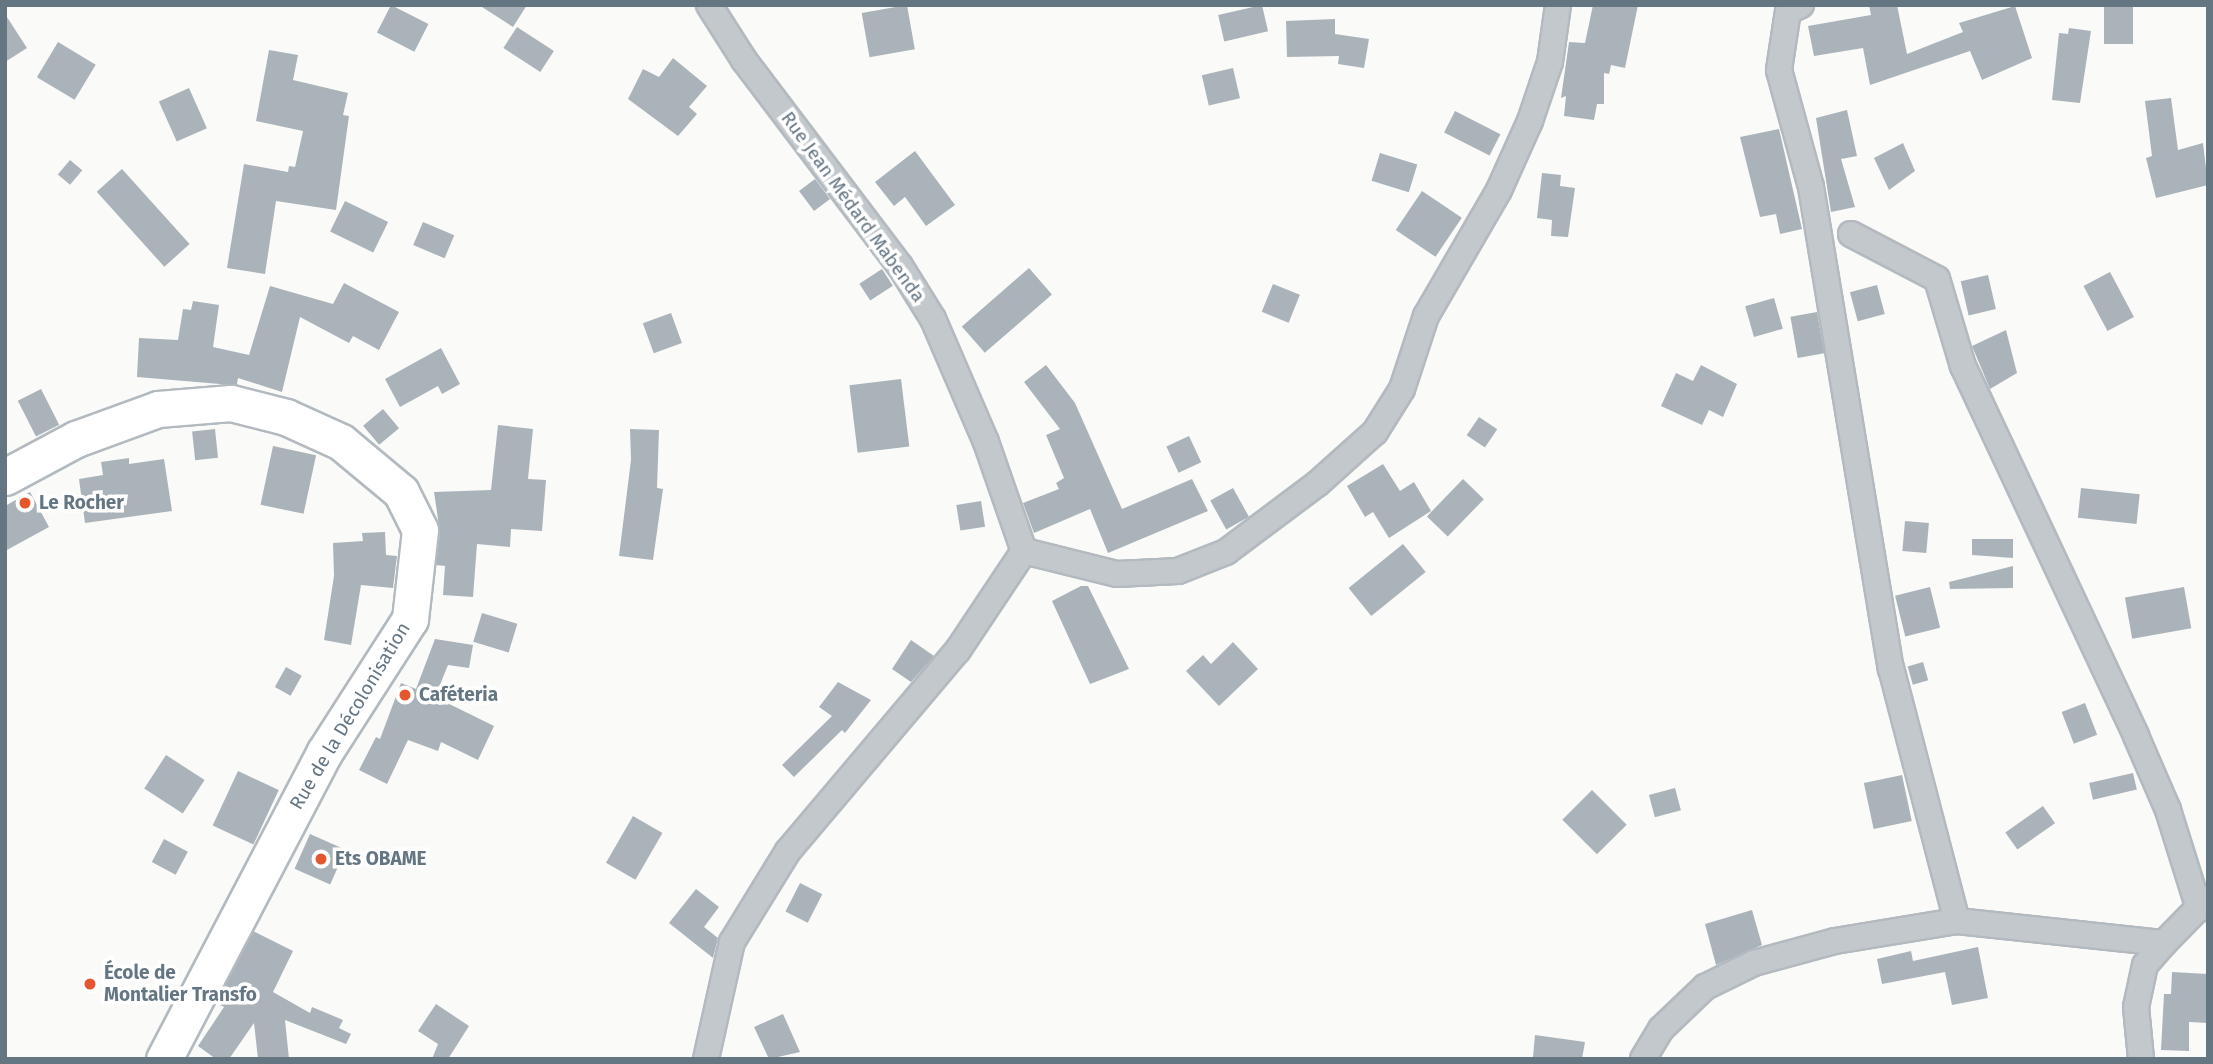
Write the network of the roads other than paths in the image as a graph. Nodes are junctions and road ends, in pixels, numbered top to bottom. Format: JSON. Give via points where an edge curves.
{"nodes":[{"id":1,"x":709,"y":5,"type":"edge"},
{"id":2,"x":1558,"y":5,"type":"edge"},
{"id":3,"x":1801,"y":5,"type":"edge"},
{"id":4,"x":1851,"y":234,"type":"dead end"},
{"id":5,"x":5,"y":477,"type":"edge"},
{"id":6,"x":1024,"y":551,"type":"junction"},
{"id":7,"x":2203,"y":903,"type":"edge"},
{"id":8,"x":1957,"y":921,"type":"junction"},
{"id":9,"x":2164,"y":943,"type":"junction"},
{"id":10,"x":164,"y":1059,"type":"edge"},
{"id":11,"x":706,"y":1059,"type":"edge"},
{"id":12,"x":1643,"y":1059,"type":"edge"},
{"id":13,"x":2141,"y":1059,"type":"edge"}],
"edges":[{"from":1,"to":6,"type":"street","name":"Rue Jean Médard Mabenda","via":[[901,266],[933,319],[986,442]]},
{"from":2,"to":6,"type":"street","via":[[1550,62],[1530,121],[1499,190],[1426,316],[1402,389],[1375,432],[1317,484],[1226,552],[1178,571],[1116,573]]},
{"from":3,"to":8,"type":"street","via":[[1788,11],[1779,70],[1811,187],[1891,668]]},
{"from":4,"to":7,"type":"street","via":[[1937,279],[1963,366],[2136,736]]},
{"from":5,"to":10,"type":"street","name":"Rue de la Décolonisation","via":[[76,439],[145,414],[181,404],[231,403],[286,417],[341,442],[401,492],[420,530],[410,620],[324,753]]},
{"from":6,"to":11,"type":"street","via":[[958,650],[788,852],[732,942]]},
{"from":7,"to":9,"type":"street"},
{"from":8,"to":9,"type":"street"},
{"from":8,"to":12,"type":"street","via":[[1835,941],[1754,963],[1705,987],[1661,1029]]},
{"from":9,"to":13,"type":"street","via":[[2145,965],[2136,1007]]}]}
